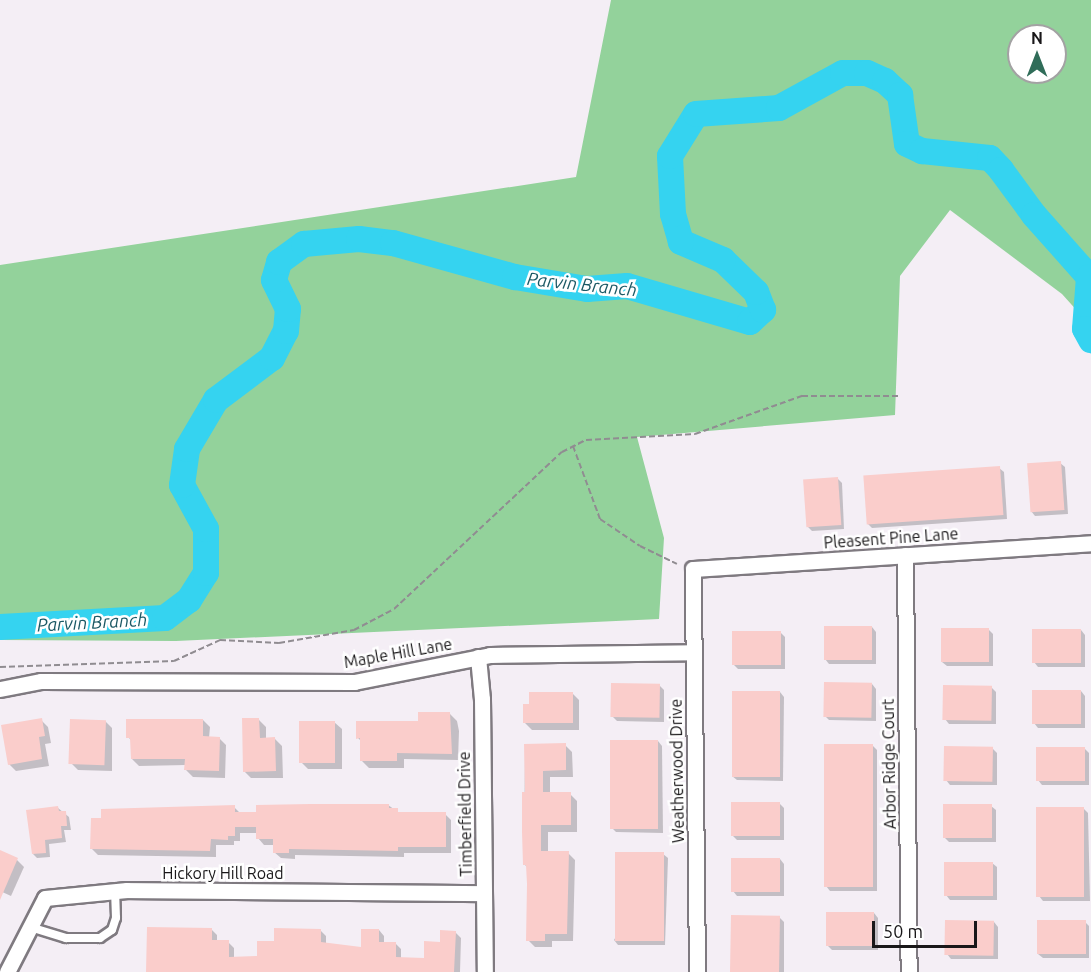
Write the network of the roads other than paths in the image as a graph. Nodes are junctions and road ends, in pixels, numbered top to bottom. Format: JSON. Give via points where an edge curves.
{"nodes":[{"id":1,"x":1091,"y":543,"type":"edge"},
{"id":2,"x":905,"y":555,"type":"junction"},
{"id":3,"x":693,"y":569,"type":"joint"},
{"id":4,"x":694,"y":651,"type":"junction"},
{"id":5,"x":478,"y":657,"type":"junction"},
{"id":6,"x":0,"y":689,"type":"edge"},
{"id":7,"x":116,"y":891,"type":"junction"},
{"id":8,"x":484,"y":893,"type":"junction"},
{"id":9,"x":30,"y":927,"type":"junction"},
{"id":10,"x":8,"y":972,"type":"edge"},
{"id":11,"x":485,"y":972,"type":"edge"},
{"id":12,"x":697,"y":972,"type":"edge"},
{"id":13,"x":909,"y":972,"type":"edge"}],
"edges":[{"from":1,"to":2,"type":"street","name":"Pleasent Pine Lane"},
{"from":2,"to":3,"type":"street","name":"Pleasent Pine Lane"},
{"from":2,"to":13,"type":"street","name":"Arbor Ridge Court"},
{"from":3,"to":4,"type":"street","name":"Weatherwood Drive"},
{"from":4,"to":5,"type":"street","name":"Maple Hill Lane"},
{"from":4,"to":12,"type":"street","name":"Weatherwood Drive"},
{"from":5,"to":6,"type":"street","name":"Maple Hill Lane","via":[[354,682],[41,681]]},
{"from":5,"to":8,"type":"street","name":"Timberfield Drive"},
{"from":7,"to":8,"type":"street","name":"Hickory Hill Road"},
{"from":7,"to":9,"type":"street","name":"Hickory Hill Road","via":[[45,898]]},
{"from":7,"to":9,"type":"lane","via":[[112,930],[100,938],[66,938]]},
{"from":8,"to":11,"type":"street","name":"Timberfield Drive"},
{"from":9,"to":10,"type":"street","name":"Hickory Hill Road"}]}
